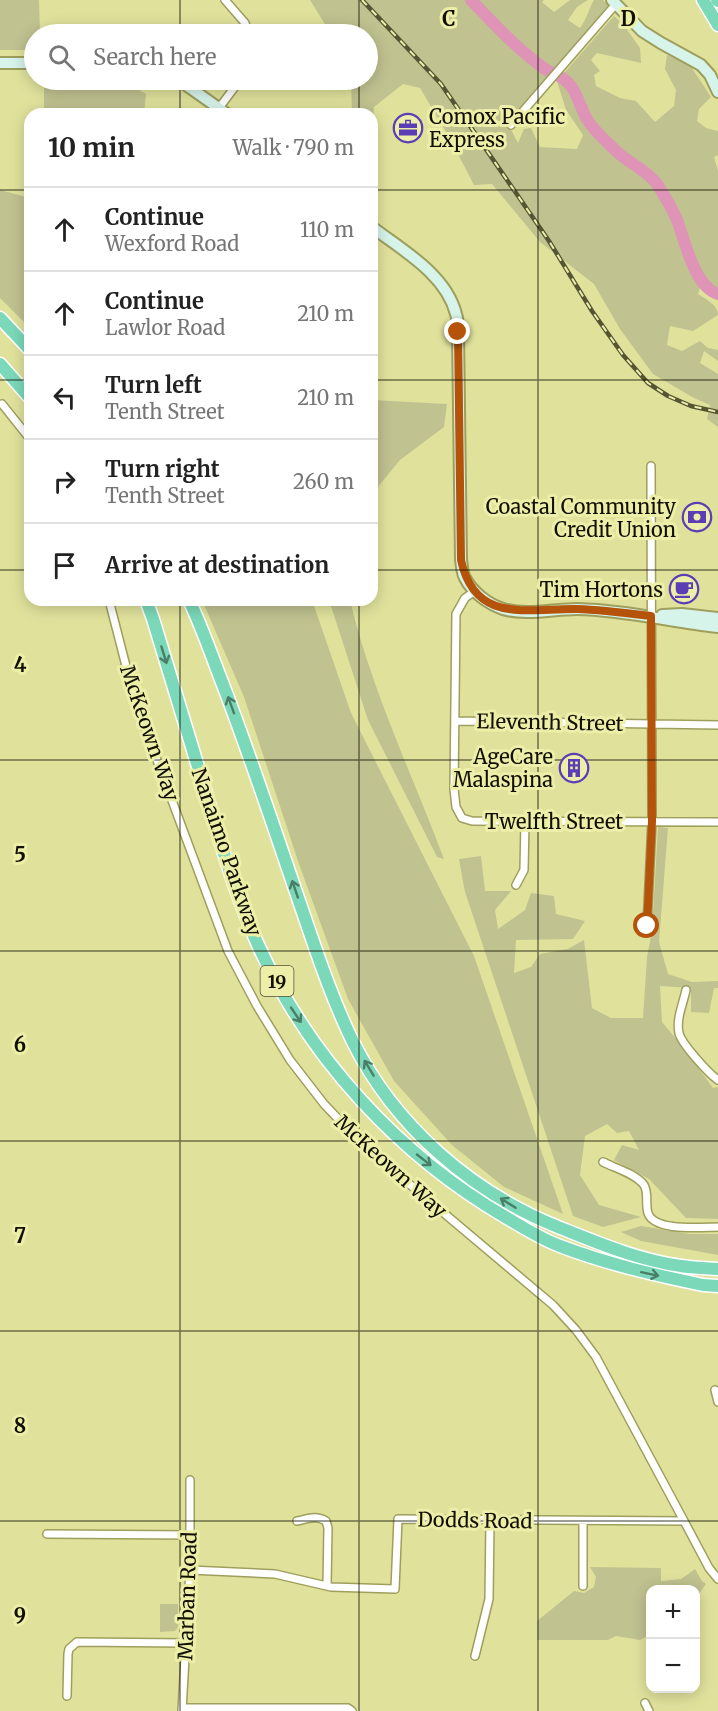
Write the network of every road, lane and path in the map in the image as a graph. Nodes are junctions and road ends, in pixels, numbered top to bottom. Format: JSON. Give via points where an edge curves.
{"nodes":[{"id":1,"x":225,"y":0,"type":"edge"},
{"id":2,"x":703,"y":0,"type":"edge"},
{"id":3,"x":614,"y":2,"type":"edge"},
{"id":4,"x":245,"y":24,"type":"edge"},
{"id":5,"x":718,"y":25,"type":"edge"},
{"id":6,"x":0,"y":63,"type":"edge"},
{"id":7,"x":24,"y":63,"type":"edge"},
{"id":8,"x":193,"y":90,"type":"edge"},
{"id":9,"x":235,"y":90,"type":"edge"},
{"id":10,"x":718,"y":92,"type":"edge"},
{"id":11,"x":219,"y":108,"type":"edge"},
{"id":12,"x":225,"y":108,"type":"edge"},
{"id":13,"x":511,"y":124,"type":"dead end"},
{"id":14,"x":378,"y":232,"type":"edge"},
{"id":15,"x":0,"y":318,"type":"edge"},
{"id":16,"x":24,"y":344,"type":"edge"},
{"id":17,"x":0,"y":364,"type":"edge"},
{"id":18,"x":24,"y":391,"type":"edge"},
{"id":19,"x":2,"y":404,"type":"dead end"},
{"id":20,"x":24,"y":432,"type":"edge"},
{"id":21,"x":651,"y":466,"type":"dead end"},
{"id":22,"x":475,"y":591,"type":"junction"},
{"id":23,"x":111,"y":606,"type":"edge"},
{"id":24,"x":148,"y":606,"type":"edge"},
{"id":25,"x":191,"y":606,"type":"edge"},
{"id":26,"x":651,"y":616,"type":"junction"},
{"id":27,"x":718,"y":618,"type":"edge"},
{"id":28,"x":718,"y":627,"type":"edge"},
{"id":29,"x":455,"y":721,"type":"junction"},
{"id":30,"x":651,"y":723,"type":"junction"},
{"id":31,"x":718,"y":725,"type":"edge"},
{"id":32,"x":525,"y":821,"type":"junction"},
{"id":33,"x":652,"y":821,"type":"junction"},
{"id":34,"x":718,"y":822,"type":"edge"},
{"id":35,"x":516,"y":885,"type":"dead end"},
{"id":36,"x":647,"y":926,"type":"dead end"},
{"id":37,"x":686,"y":990,"type":"dead end"},
{"id":38,"x":718,"y":1080,"type":"edge"},
{"id":39,"x":603,"y":1162,"type":"dead end"},
{"id":40,"x":718,"y":1227,"type":"edge"},
{"id":41,"x":718,"y":1271,"type":"edge"},
{"id":42,"x":718,"y":1286,"type":"edge"},
{"id":43,"x":715,"y":1390,"type":"dead end"},
{"id":44,"x":718,"y":1402,"type":"edge"},
{"id":45,"x":190,"y":1480,"type":"dead end"},
{"id":46,"x":297,"y":1521,"type":"dead end"},
{"id":47,"x":490,"y":1521,"type":"junction"},
{"id":48,"x":583,"y":1521,"type":"junction"},
{"id":49,"x":684,"y":1521,"type":"junction"},
{"id":50,"x":47,"y":1534,"type":"dead end"},
{"id":51,"x":190,"y":1535,"type":"junction"},
{"id":52,"x":190,"y":1570,"type":"junction"},
{"id":53,"x":718,"y":1579,"type":"edge"},
{"id":54,"x":327,"y":1586,"type":"junction"},
{"id":55,"x":583,"y":1586,"type":"dead end"},
{"id":56,"x":186,"y":1642,"type":"junction"},
{"id":57,"x":475,"y":1656,"type":"dead end"},
{"id":58,"x":67,"y":1696,"type":"dead end"},
{"id":59,"x":645,"y":1703,"type":"dead end"},
{"id":60,"x":182,"y":1709,"type":"edge"},
{"id":61,"x":352,"y":1711,"type":"edge"},
{"id":62,"x":649,"y":1711,"type":"edge"}],
"edges":[{"from":1,"to":4,"type":"street"},
{"from":2,"to":5,"type":"highway"},
{"from":3,"to":10,"type":"street","via":[[642,31],[701,65]]},
{"from":3,"to":13,"type":"street"},
{"from":6,"to":7,"type":"street"},
{"from":8,"to":11,"type":"street"},
{"from":9,"to":12,"type":"street"},
{"from":14,"to":22,"type":"street","via":[[433,274],[456,312],[461,560],[465,577]]},
{"from":15,"to":16,"type":"highway"},
{"from":17,"to":18,"type":"highway"},
{"from":19,"to":20,"type":"street"},
{"from":21,"to":26,"type":"street"},
{"from":22,"to":26,"type":"street","via":[[487,602],[517,612],[577,609]]},
{"from":22,"to":29,"type":"street","via":[[465,598],[456,614]]},
{"from":23,"to":49,"type":"street","name":"McKeown Way","via":[[135,701],[228,951],[273,1033],[324,1104],[363,1145],[553,1305],[576,1330],[596,1357]]},
{"from":24,"to":42,"type":"highway","name":"Nanaimo Parkway","number":"19","one_way":true,"via":[[234,886],[259,948],[292,1011],[334,1069],[417,1155],[482,1203],[532,1233],[641,1272]]},
{"from":41,"to":25,"type":"highway","number":"19","one_way":true,"via":[[629,1254],[512,1206],[427,1143],[379,1084],[354,1043],[327,980],[230,702]]},
{"from":26,"to":27,"type":"street"},
{"from":26,"to":28,"type":"street"},
{"from":26,"to":30,"type":"street"},
{"from":29,"to":30,"type":"street","name":"Eleventh Street"},
{"from":29,"to":32,"type":"street","name":"Twelfth Street","via":[[454,789],[462,818]]},
{"from":30,"to":31,"type":"street","name":"Eleventh Street"},
{"from":30,"to":33,"type":"street"},
{"from":32,"to":33,"type":"street","name":"Twelfth Street"},
{"from":32,"to":35,"type":"street","via":[[524,870]]},
{"from":33,"to":34,"type":"street","name":"Twelfth Street"},
{"from":33,"to":36,"type":"street"},
{"from":37,"to":38,"type":"street","via":[[679,1035],[708,1074]]},
{"from":39,"to":40,"type":"street","via":[[639,1180],[646,1188],[648,1215],[656,1223]]},
{"from":43,"to":44,"type":"street"},
{"from":45,"to":51,"type":"street","name":"Marban Road"},
{"from":46,"to":54,"type":"street","via":[[326,1521]]},
{"from":47,"to":48,"type":"street","name":"Dodds Road"},
{"from":47,"to":54,"type":"street","name":"Dodds Road","via":[[398,1520],[395,1589]]},
{"from":47,"to":57,"type":"street","via":[[489,1599]]},
{"from":48,"to":49,"type":"street","name":"Dodds Road"},
{"from":48,"to":55,"type":"street"},
{"from":49,"to":53,"type":"street","name":"McKeown Way"},
{"from":50,"to":51,"type":"street"},
{"from":51,"to":52,"type":"street","name":"Marban Road"},
{"from":52,"to":54,"type":"street","name":"Dodds Road","via":[[275,1574]]},
{"from":52,"to":56,"type":"street","name":"Marban Road"},
{"from":56,"to":58,"type":"street","via":[[77,1642],[68,1654]]},
{"from":56,"to":60,"type":"street","name":"Marban Road"},
{"from":59,"to":62,"type":"street"},
{"from":60,"to":61,"type":"street"}]}
